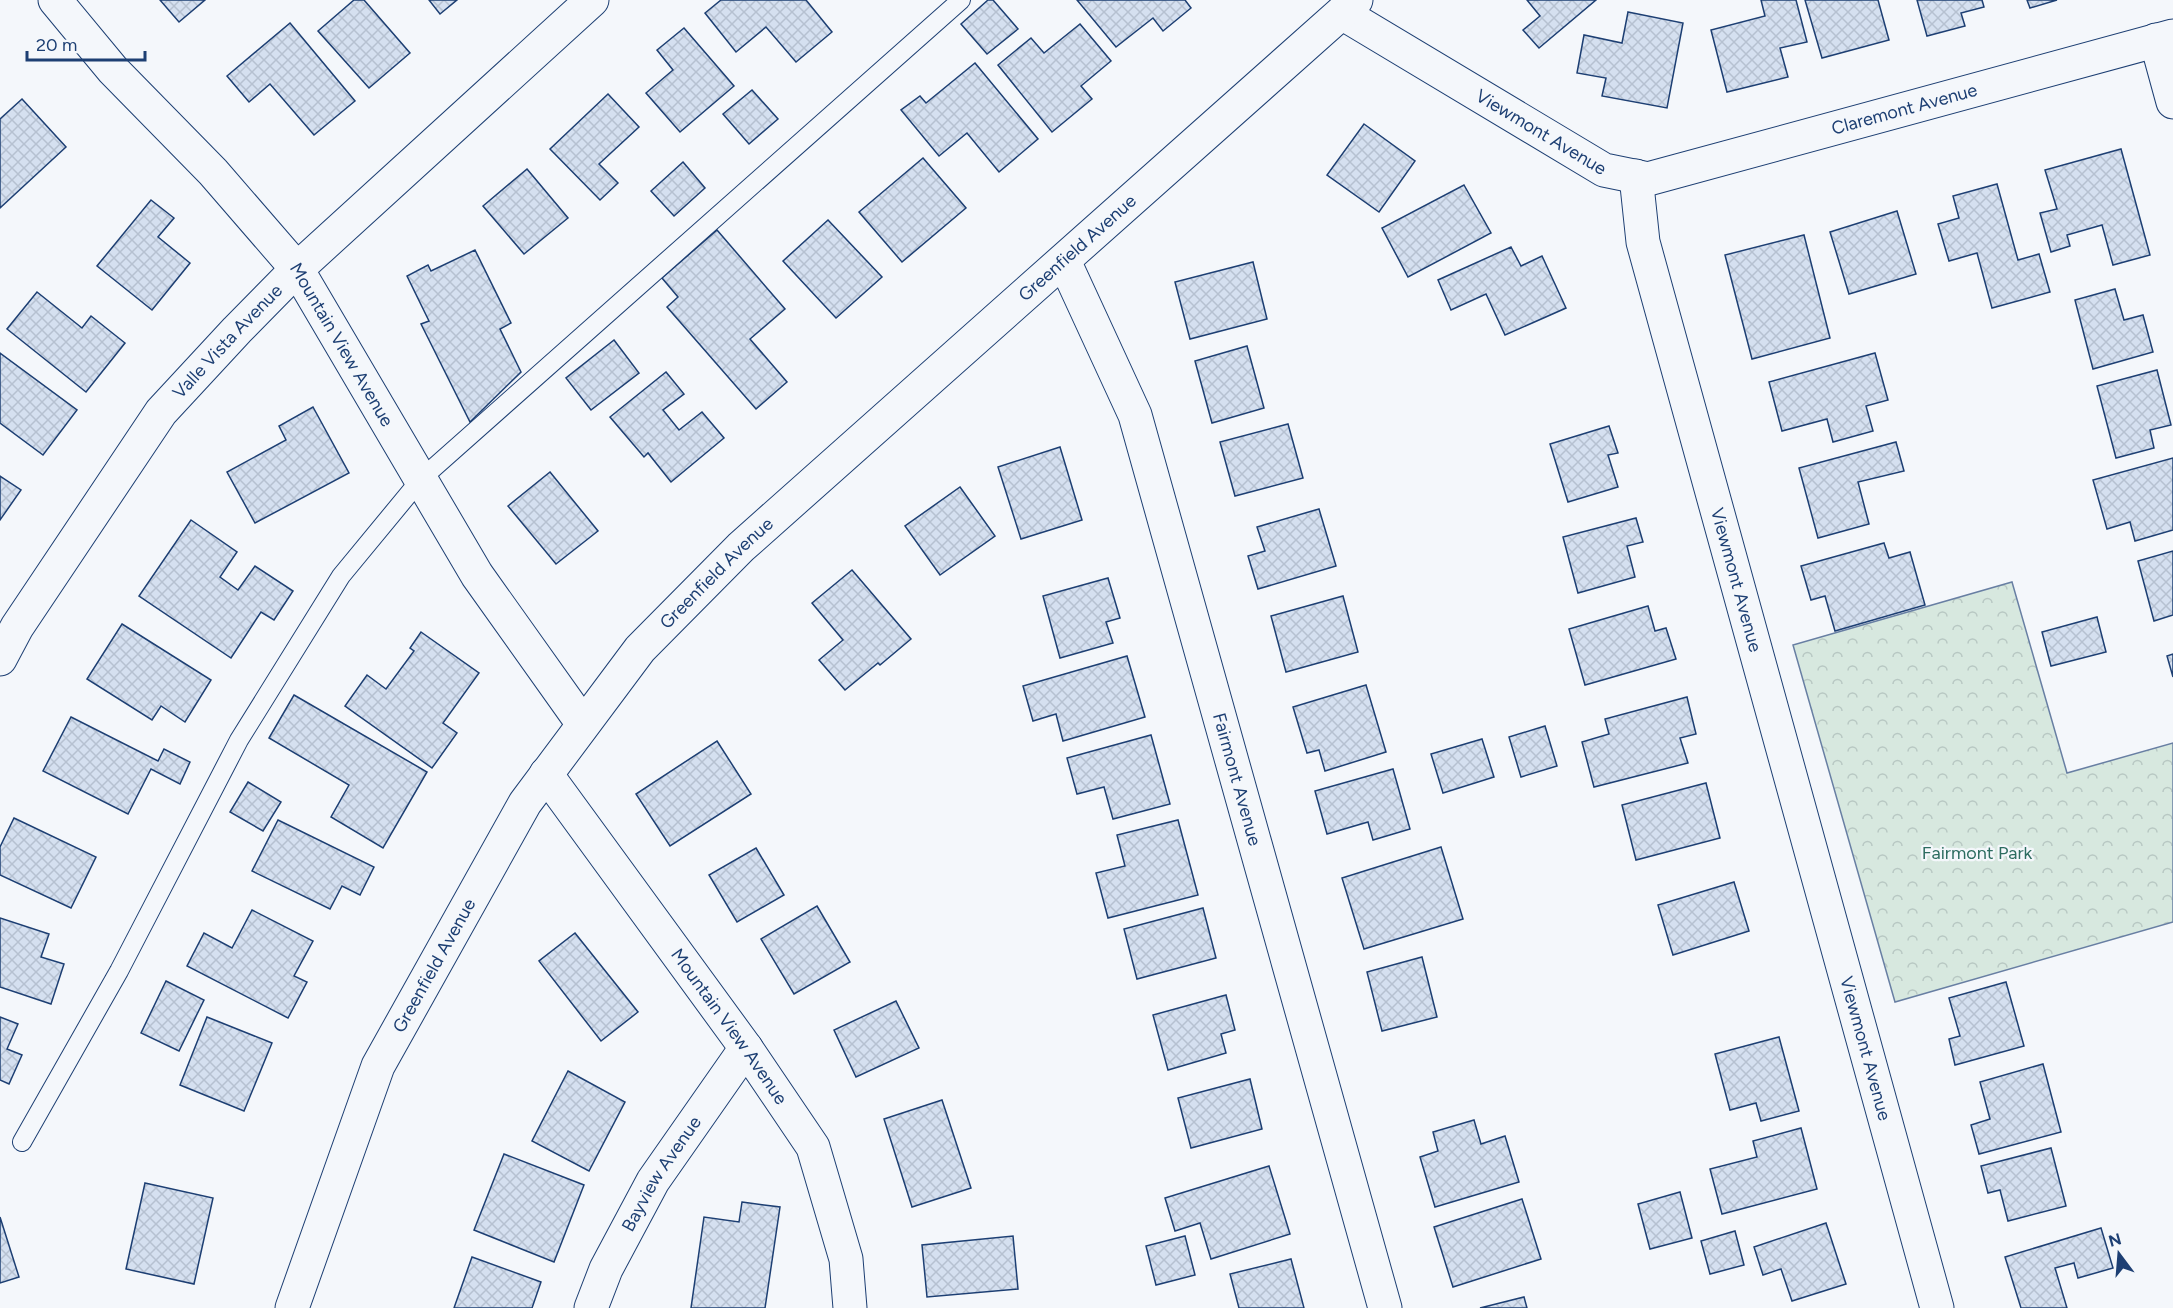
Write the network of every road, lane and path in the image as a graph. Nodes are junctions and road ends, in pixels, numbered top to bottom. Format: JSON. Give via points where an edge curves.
{"nodes":[{"id":1,"x":55,"y":0,"type":"edge"},
{"id":2,"x":592,"y":0,"type":"edge"},
{"id":3,"x":961,"y":0,"type":"edge"},
{"id":4,"x":1349,"y":7,"type":"edge"},
{"id":5,"x":2165,"y":38,"type":"edge"},
{"id":6,"x":2173,"y":102,"type":"edge"},
{"id":7,"x":1636,"y":176,"type":"junction"},
{"id":8,"x":1064,"y":261,"type":"junction"},
{"id":9,"x":297,"y":269,"type":"junction"},
{"id":10,"x":421,"y":479,"type":"junction"},
{"id":11,"x":0,"y":659,"type":"edge"},
{"id":12,"x":583,"y":724,"type":"junction"},
{"id":13,"x":546,"y":774,"type":"junction"},
{"id":14,"x":746,"y":1048,"type":"junction"},
{"id":15,"x":22,"y":1142,"type":"dead end"},
{"id":16,"x":292,"y":1308,"type":"edge"},
{"id":17,"x":591,"y":1308,"type":"edge"},
{"id":18,"x":850,"y":1308,"type":"edge"},
{"id":19,"x":1385,"y":1308,"type":"edge"},
{"id":20,"x":1936,"y":1308,"type":"edge"}],
"edges":[{"from":1,"to":9,"type":"street","name":"Mountain View Avenue","via":[[113,70],[213,172]]},
{"from":2,"to":9,"type":"street","name":"Valle Vista Avenue"},
{"from":3,"to":10,"type":"lane"},
{"from":4,"to":7,"type":"street","name":"Viewmont Avenue","via":[[1604,170]]},
{"from":4,"to":8,"type":"street","name":"Greenfield Avenue"},
{"from":5,"to":6,"type":"street"},
{"from":5,"to":7,"type":"street","name":"Claremont Avenue","via":[[1648,179]]},
{"from":7,"to":20,"type":"street","name":"Viewmont Avenue","via":[[1643,242]]},
{"from":8,"to":12,"type":"street","name":"Greenfield Avenue","via":[[741,547],[639,649]]},
{"from":8,"to":19,"type":"street","name":"Fairmont Avenue","via":[[1135,415]]},
{"from":9,"to":10,"type":"street","name":"Mountain View Avenue"},
{"from":9,"to":11,"type":"street","name":"Valle Vista Avenue","via":[[162,412],[17,627]]},
{"from":10,"to":12,"type":"street","name":"Mountain View Avenue","via":[[477,575]]},
{"from":10,"to":15,"type":"lane","via":[[340,576],[245,731],[119,971]]},
{"from":12,"to":13,"type":"street","name":"Greenfield Avenue"},
{"from":13,"to":14,"type":"street","name":"Mountain View Avenue"},
{"from":13,"to":16,"type":"street","name":"Greenfield Avenue","via":[[525,803],[378,1066]]},
{"from":14,"to":17,"type":"street","name":"Bayview Avenue","via":[[653,1181],[606,1269]]},
{"from":14,"to":18,"type":"street","name":"Mountain View Avenue","via":[[813,1147],[846,1259]]}]}
